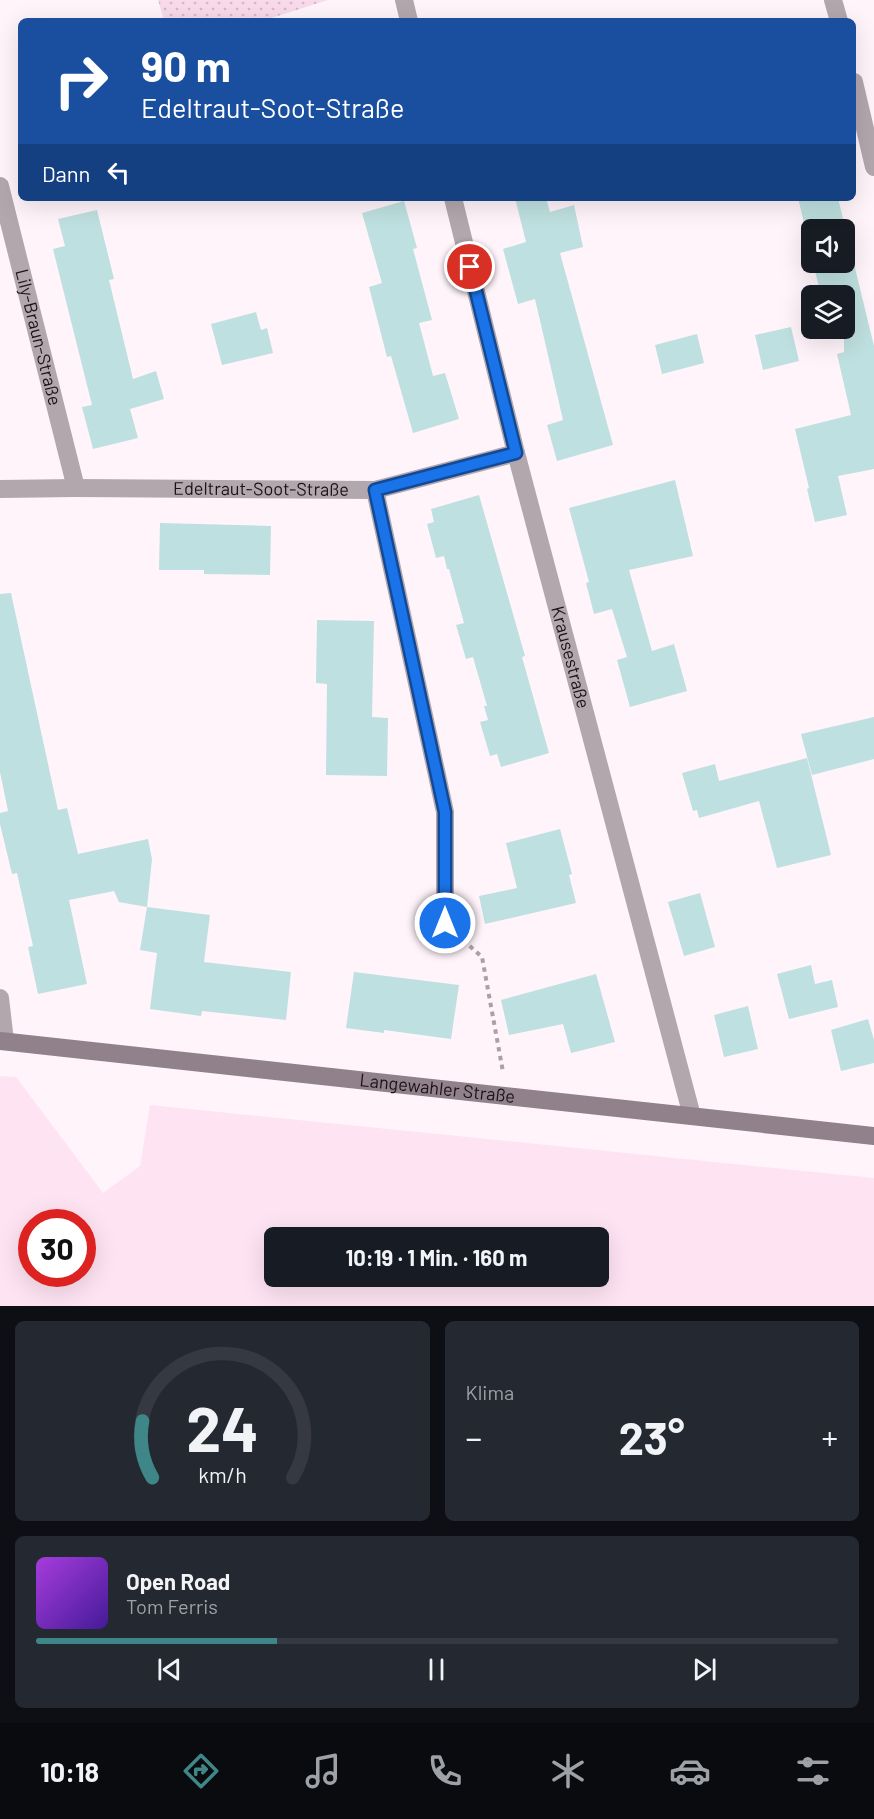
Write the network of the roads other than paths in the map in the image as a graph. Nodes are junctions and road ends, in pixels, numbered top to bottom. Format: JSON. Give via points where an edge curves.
{"nodes":[{"id":1,"x":404,"y":0,"type":"edge"},
{"id":2,"x":834,"y":0,"type":"edge"},
{"id":3,"x":408,"y":18,"type":"edge"},
{"id":4,"x":838,"y":18,"type":"edge"},
{"id":5,"x":856,"y":90,"type":"edge"},
{"id":6,"x":874,"y":167,"type":"edge"},
{"id":7,"x":0,"y":186,"type":"edge"},
{"id":8,"x":454,"y":201,"type":"edge"},
{"id":9,"x":516,"y":453,"type":"junction"},
{"id":10,"x":76,"y":488,"type":"junction"},
{"id":11,"x":0,"y":489,"type":"edge"},
{"id":12,"x":375,"y":490,"type":"junction"},
{"id":13,"x":445,"y":923,"type":"road end"},
{"id":14,"x":0,"y":998,"type":"edge"},
{"id":15,"x":2,"y":1041,"type":"edge"},
{"id":16,"x":692,"y":1116,"type":"junction"},
{"id":17,"x":874,"y":1136,"type":"edge"}],
"edges":[{"from":1,"to":3,"type":"street"},
{"from":2,"to":4,"type":"street"},
{"from":5,"to":6,"type":"street"},
{"from":7,"to":10,"type":"street","name":"Lily-Braun-Straße"},
{"from":8,"to":9,"type":"street","name":"Krausestraße"},
{"from":9,"to":12,"type":"street","name":"Edeltraut-Soot-Straße"},
{"from":9,"to":16,"type":"street","name":"Krausestraße"},
{"from":10,"to":11,"type":"street","name":"Edeltraut-Soot-Straße"},
{"from":10,"to":12,"type":"street","name":"Edeltraut-Soot-Straße"},
{"from":12,"to":13,"type":"street","via":[[445,812]]},
{"from":14,"to":15,"type":"street"},
{"from":15,"to":16,"type":"street","name":"Langewahler Straße"},
{"from":16,"to":17,"type":"street","name":"Langewahler Straße"}]}
